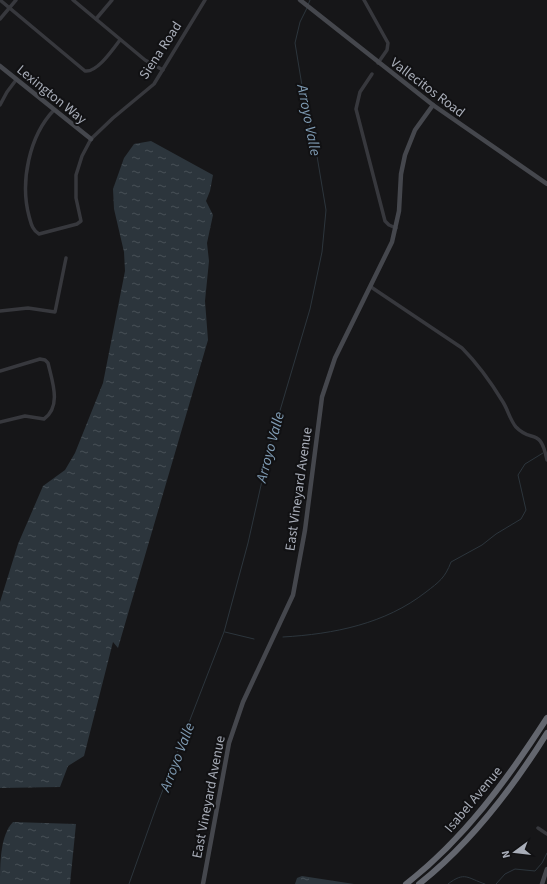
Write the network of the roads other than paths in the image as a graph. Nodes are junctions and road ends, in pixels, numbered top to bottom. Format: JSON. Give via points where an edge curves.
{"nodes":[{"id":1,"x":0,"y":0,"type":"edge"},
{"id":2,"x":16,"y":0,"type":"edge"},
{"id":3,"x":73,"y":0,"type":"edge"},
{"id":4,"x":112,"y":0,"type":"edge"},
{"id":5,"x":205,"y":0,"type":"edge"},
{"id":6,"x":300,"y":0,"type":"edge"},
{"id":7,"x":364,"y":0,"type":"edge"},
{"id":8,"x":9,"y":8,"type":"junction"},
{"id":9,"x":0,"y":19,"type":"edge"},
{"id":10,"x":96,"y":19,"type":"junction"},
{"id":11,"x":120,"y":40,"type":"junction"},
{"id":12,"x":378,"y":63,"type":"junction"},
{"id":13,"x":0,"y":66,"type":"edge"},
{"id":14,"x":163,"y":70,"type":"junction"},
{"id":15,"x":372,"y":74,"type":"dead end"},
{"id":16,"x":16,"y":80,"type":"junction"},
{"id":17,"x":0,"y":105,"type":"edge"},
{"id":18,"x":433,"y":105,"type":"junction"},
{"id":19,"x":54,"y":110,"type":"junction"},
{"id":20,"x":91,"y":139,"type":"junction"},
{"id":21,"x":547,"y":184,"type":"edge"},
{"id":22,"x":396,"y":228,"type":"junction"},
{"id":23,"x":66,"y":258,"type":"dead end"},
{"id":24,"x":371,"y":287,"type":"junction"},
{"id":25,"x":0,"y":311,"type":"edge"},
{"id":26,"x":0,"y":371,"type":"edge"},
{"id":27,"x":0,"y":422,"type":"edge"},
{"id":28,"x":547,"y":460,"type":"edge"},
{"id":29,"x":547,"y":718,"type":"edge"},
{"id":30,"x":547,"y":733,"type":"edge"},
{"id":31,"x":538,"y":828,"type":"dead end"},
{"id":32,"x":547,"y":834,"type":"edge"},
{"id":33,"x":547,"y":869,"type":"edge"},
{"id":34,"x":203,"y":884,"type":"edge"},
{"id":35,"x":406,"y":884,"type":"edge"},
{"id":36,"x":419,"y":884,"type":"edge"},
{"id":37,"x":542,"y":884,"type":"edge"}],
"edges":[{"from":1,"to":8,"type":"street"},
{"from":2,"to":8,"type":"street"},
{"from":3,"to":10,"type":"street"},
{"from":4,"to":10,"type":"street"},
{"from":5,"to":14,"type":"street","name":"Siena Road"},
{"from":6,"to":12,"type":"street","name":"Vallecitos Road"},
{"from":7,"to":12,"type":"street","via":[[388,43],[387,50]]},
{"from":8,"to":9,"type":"street"},
{"from":8,"to":11,"type":"street","via":[[85,71],[91,71],[103,61]]},
{"from":10,"to":11,"type":"street"},
{"from":11,"to":14,"type":"street","via":[[145,60]]},
{"from":12,"to":18,"type":"street","name":"Vallecitos Road"},
{"from":13,"to":16,"type":"street","name":"Lexington Way"},
{"from":14,"to":20,"type":"street","name":"Siena Road","via":[[154,84]]},
{"from":15,"to":22,"type":"street","via":[[360,92],[356,108],[385,221]]},
{"from":16,"to":17,"type":"street"},
{"from":16,"to":19,"type":"street","name":"Lexington Way"},
{"from":18,"to":21,"type":"street","name":"Vallecitos Road"},
{"from":18,"to":22,"type":"street","name":"East Vineyard Avenue","via":[[415,130],[405,155]]},
{"from":19,"to":20,"type":"street","name":"Lexington Way"},
{"from":19,"to":20,"type":"street","name":"Siena Road","via":[[36,137],[28,169],[26,198],[35,232],[43,234],[81,221],[76,198],[76,175]]},
{"from":22,"to":24,"type":"street","name":"East Vineyard Avenue"},
{"from":23,"to":25,"type":"street","via":[[55,312],[28,308]]},
{"from":24,"to":28,"type":"street","via":[[462,348],[503,401],[517,428],[539,438]]},
{"from":24,"to":34,"type":"street","name":"East Vineyard Avenue","via":[[335,358],[322,398],[305,530],[293,595],[243,702],[228,743]]},
{"from":26,"to":27,"type":"street","via":[[40,359],[45,360],[48,363],[55,394],[53,409],[44,418],[25,416]]},
{"from":29,"to":35,"type":"highway","name":"Isabel Avenue","via":[[490,801],[440,855]]},
{"from":30,"to":36,"type":"highway","name":"Isabel Avenue","via":[[496,806],[446,860]]},
{"from":31,"to":32,"type":"street"},
{"from":33,"to":37,"type":"street"}]}
